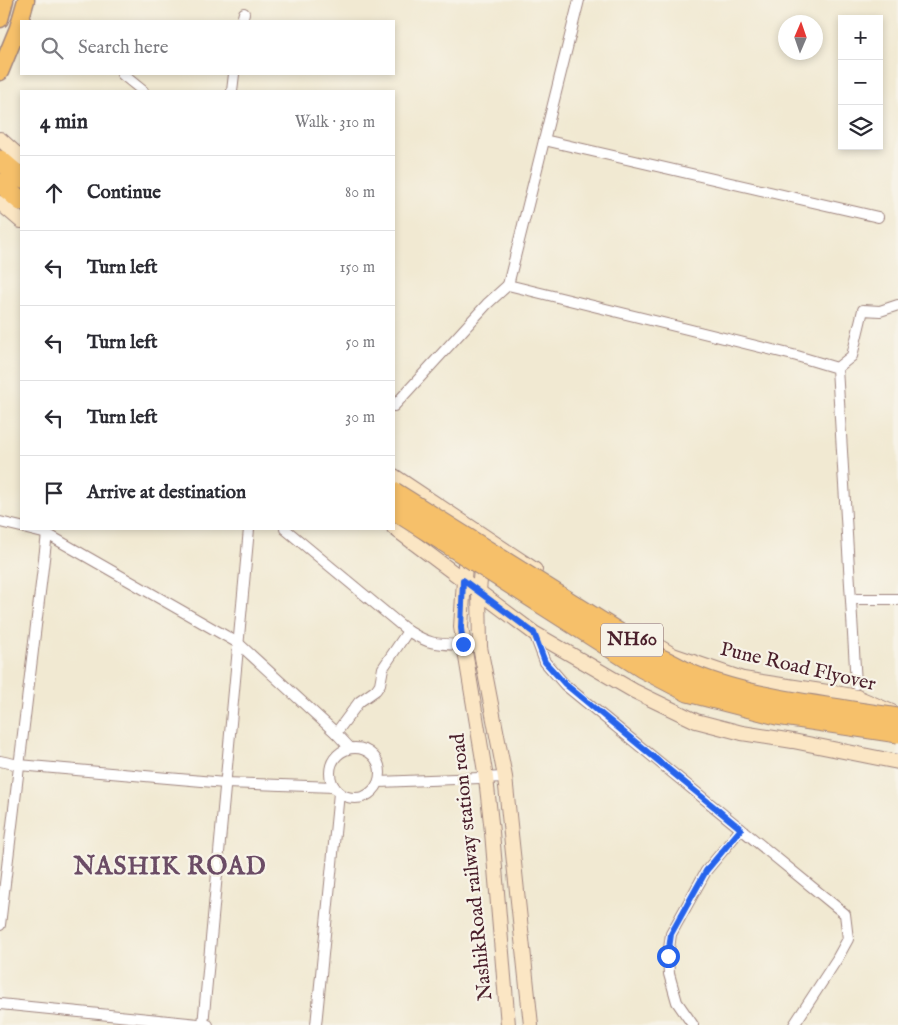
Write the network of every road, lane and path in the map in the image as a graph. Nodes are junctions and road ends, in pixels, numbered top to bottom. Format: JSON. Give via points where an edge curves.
{"nodes":[{"id":1,"x":5,"y":0,"type":"edge"},
{"id":2,"x":26,"y":0,"type":"edge"},
{"id":3,"x":579,"y":0,"type":"edge"},
{"id":4,"x":0,"y":20,"type":"edge"},
{"id":5,"x":21,"y":20,"type":"edge"},
{"id":6,"x":17,"y":33,"type":"edge"},
{"id":7,"x":0,"y":72,"type":"edge"},
{"id":8,"x":123,"y":75,"type":"edge"},
{"id":9,"x":234,"y":75,"type":"edge"},
{"id":10,"x":142,"y":90,"type":"edge"},
{"id":11,"x":232,"y":90,"type":"edge"},
{"id":12,"x":0,"y":139,"type":"edge"},
{"id":13,"x":544,"y":140,"type":"junction"},
{"id":14,"x":20,"y":157,"type":"edge"},
{"id":15,"x":0,"y":160,"type":"edge"},
{"id":16,"x":20,"y":177,"type":"edge"},
{"id":17,"x":0,"y":183,"type":"edge"},
{"id":18,"x":20,"y":200,"type":"edge"},
{"id":19,"x":0,"y":203,"type":"edge"},
{"id":20,"x":878,"y":217,"type":"dead end"},
{"id":21,"x":20,"y":220,"type":"edge"},
{"id":22,"x":508,"y":285,"type":"junction"},
{"id":23,"x":898,"y":305,"type":"edge"},
{"id":24,"x":837,"y":368,"type":"junction"},
{"id":25,"x":395,"y":405,"type":"edge"},
{"id":26,"x":395,"y":477,"type":"edge"},
{"id":27,"x":395,"y":493,"type":"edge"},
{"id":28,"x":395,"y":511,"type":"edge"},
{"id":29,"x":0,"y":522,"type":"edge"},
{"id":30,"x":20,"y":527,"type":"edge"},
{"id":31,"x":468,"y":527,"type":"junction"},
{"id":32,"x":395,"y":529,"type":"edge"},
{"id":33,"x":249,"y":530,"type":"edge"},
{"id":34,"x":286,"y":530,"type":"edge"},
{"id":35,"x":47,"y":531,"type":"edge"},
{"id":36,"x":484,"y":535,"type":"junction"},
{"id":37,"x":463,"y":580,"type":"junction"},
{"id":38,"x":479,"y":591,"type":"junction"},
{"id":39,"x":851,"y":599,"type":"junction"},
{"id":40,"x":898,"y":599,"type":"edge"},
{"id":41,"x":408,"y":631,"type":"junction"},
{"id":42,"x":534,"y":633,"type":"junction"},
{"id":43,"x":238,"y":642,"type":"junction"},
{"id":44,"x":463,"y":644,"type":"junction"},
{"id":45,"x":857,"y":691,"type":"junction"},
{"id":46,"x":898,"y":716,"type":"edge"},
{"id":47,"x":336,"y":733,"type":"junction"},
{"id":48,"x":898,"y":733,"type":"edge"},
{"id":49,"x":350,"y":748,"type":"junction"},
{"id":50,"x":0,"y":761,"type":"edge"},
{"id":51,"x":898,"y":762,"type":"edge"},
{"id":52,"x":19,"y":765,"type":"junction"},
{"id":53,"x":505,"y":777,"type":"junction"},
{"id":54,"x":486,"y":778,"type":"junction"},
{"id":55,"x":379,"y":782,"type":"junction"},
{"id":56,"x":225,"y":783,"type":"junction"},
{"id":57,"x":337,"y":790,"type":"junction"},
{"id":58,"x":741,"y":829,"type":"junction"},
{"id":59,"x":0,"y":925,"type":"edge"},
{"id":60,"x":0,"y":1004,"type":"edge"},
{"id":61,"x":205,"y":1025,"type":"edge"},
{"id":62,"x":316,"y":1025,"type":"edge"},
{"id":63,"x":508,"y":1025,"type":"edge"},
{"id":64,"x":531,"y":1025,"type":"edge"},
{"id":65,"x":693,"y":1025,"type":"edge"},
{"id":66,"x":794,"y":1025,"type":"edge"}],
"edges":[{"from":1,"to":4,"type":"main road"},
{"from":2,"to":5,"type":"main road"},
{"from":3,"to":13,"type":"street"},
{"from":4,"to":6,"type":"street"},
{"from":6,"to":7,"type":"main road"},
{"from":8,"to":10,"type":"street"},
{"from":9,"to":11,"type":"street"},
{"from":12,"to":14,"type":"main road"},
{"from":13,"to":20,"type":"street"},
{"from":13,"to":22,"type":"street"},
{"from":15,"to":16,"type":"highway"},
{"from":17,"to":18,"type":"highway"},
{"from":19,"to":21,"type":"main road"},
{"from":22,"to":24,"type":"street"},
{"from":22,"to":25,"type":"street"},
{"from":23,"to":24,"type":"street","via":[[880,311],[863,310],[852,356]]},
{"from":24,"to":39,"type":"street"},
{"from":26,"to":31,"type":"main road","name":"Pune Road Flyover"},
{"from":27,"to":46,"type":"highway","number":"NH60","bridge":true,"via":[[659,658],[694,675],[770,696]]},
{"from":28,"to":48,"type":"highway","number":"NH60","bridge":true,"via":[[642,668],[688,692],[777,714]]},
{"from":29,"to":30,"type":"street"},
{"from":31,"to":36,"type":"main road","name":"Pune Road Flyover"},
{"from":31,"to":37,"type":"main road","name":"NashikRoad railway station road"},
{"from":32,"to":37,"type":"main road"},
{"from":33,"to":43,"type":"street"},
{"from":34,"to":41,"type":"street"},
{"from":35,"to":43,"type":"street"},
{"from":35,"to":52,"type":"street"},
{"from":36,"to":38,"type":"main road"},
{"from":36,"to":45,"type":"main road","name":"Pune Road Flyover","via":[[565,590],[673,655],[743,679]]},
{"from":37,"to":38,"type":"main road"},
{"from":37,"to":44,"type":"main road","name":"NashikRoad railway station road"},
{"from":38,"to":42,"type":"main road"},
{"from":38,"to":53,"type":"main road","via":[[480,647]]},
{"from":39,"to":40,"type":"street"},
{"from":39,"to":45,"type":"street"},
{"from":41,"to":44,"type":"street","via":[[434,644]]},
{"from":41,"to":47,"type":"street","via":[[383,668],[376,690],[359,702]]},
{"from":42,"to":51,"type":"main road","via":[[634,691],[696,721],[742,733]]},
{"from":42,"to":58,"type":"street","via":[[545,662],[565,684]]},
{"from":43,"to":47,"type":"street"},
{"from":43,"to":56,"type":"street"},
{"from":44,"to":54,"type":"main road","name":"NashikRoad railway station road"},
{"from":45,"to":46,"type":"main road","name":"Pune Road Flyover"},
{"from":47,"to":49,"type":"street"},
{"from":49,"to":55,"type":"street","via":[[372,754],[380,767]]},
{"from":49,"to":57,"type":"street","via":[[332,763],[330,780]]},
{"from":50,"to":52,"type":"street"},
{"from":52,"to":56,"type":"street"},
{"from":52,"to":59,"type":"street"},
{"from":53,"to":54,"type":"street"},
{"from":53,"to":64,"type":"main road"},
{"from":54,"to":55,"type":"street"},
{"from":54,"to":63,"type":"main road","name":"NashikRoad railway station road"},
{"from":55,"to":57,"type":"street","via":[[362,797],[354,798]]},
{"from":56,"to":57,"type":"street"},
{"from":56,"to":61,"type":"street"},
{"from":57,"to":62,"type":"street"},
{"from":58,"to":65,"type":"street","via":[[706,871],[671,934],[668,974],[677,1002]]},
{"from":58,"to":66,"type":"street","via":[[845,914],[848,939]]},
{"from":60,"to":61,"type":"street"}]}
